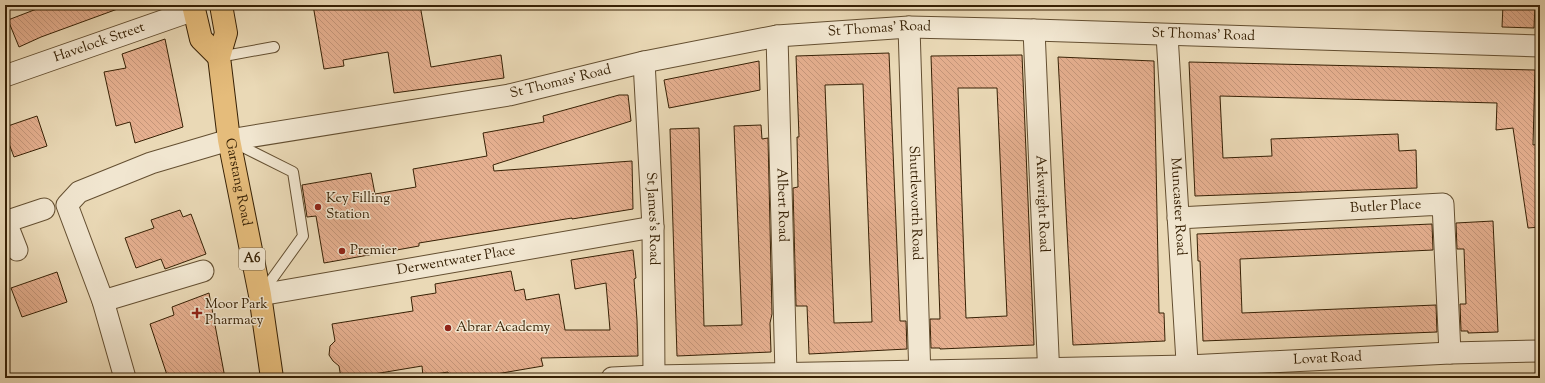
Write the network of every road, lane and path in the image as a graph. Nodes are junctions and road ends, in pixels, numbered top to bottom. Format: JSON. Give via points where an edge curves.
{"nodes":[{"id":1,"x":221,"y":5,"type":"edge"},
{"id":2,"x":194,"y":8,"type":"edge"},
{"id":3,"x":909,"y":28,"type":"junction"},
{"id":4,"x":1034,"y":30,"type":"junction"},
{"id":5,"x":1167,"y":35,"type":"junction"},
{"id":6,"x":777,"y":36,"type":"junction"},
{"id":7,"x":1540,"y":46,"type":"edge"},
{"id":8,"x":274,"y":47,"type":"dead end"},
{"id":9,"x":219,"y":57,"type":"junction"},
{"id":10,"x":644,"y":62,"type":"junction"},
{"id":11,"x":5,"y":76,"type":"edge"},
{"id":12,"x":229,"y":140,"type":"junction"},
{"id":13,"x":44,"y":209,"type":"dead end"},
{"id":14,"x":1178,"y":218,"type":"junction"},
{"id":15,"x":6,"y":222,"type":"edge"},
{"id":16,"x":653,"y":227,"type":"junction"},
{"id":17,"x":17,"y":250,"type":"dead end"},
{"id":18,"x":203,"y":271,"type":"dead end"},
{"id":19,"x":260,"y":295,"type":"junction"},
{"id":20,"x":103,"y":301,"type":"junction"},
{"id":21,"x":1540,"y":351,"type":"edge"},
{"id":22,"x":1450,"y":353,"type":"junction"},
{"id":23,"x":1188,"y":372,"type":"edge"},
{"id":24,"x":1048,"y":373,"type":"edge"},
{"id":25,"x":786,"y":374,"type":"junction"},
{"id":26,"x":920,"y":374,"type":"edge"},
{"id":27,"x":654,"y":376,"type":"junction"},
{"id":28,"x":125,"y":378,"type":"edge"},
{"id":29,"x":272,"y":378,"type":"edge"},
{"id":30,"x":612,"y":378,"type":"edge"}],
"edges":[{"from":1,"to":9,"type":"highway","name":"Garstang Road","number":"A6","via":[[226,33]]},
{"from":2,"to":9,"type":"highway","via":[[201,39]]},
{"from":2,"to":11,"type":"street","name":"Havelock Street"},
{"from":3,"to":4,"type":"street","name":"St Thomas' Road"},
{"from":3,"to":6,"type":"street","name":"St Thomas' Road"},
{"from":3,"to":26,"type":"street","name":"Shuttleworth Road"},
{"from":4,"to":5,"type":"street","name":"St Thomas' Road"},
{"from":4,"to":24,"type":"street","name":"Arkwright Road"},
{"from":5,"to":7,"type":"street","name":"St Thomas' Road"},
{"from":5,"to":14,"type":"street","name":"Muncaster Road"},
{"from":6,"to":10,"type":"street","name":"St Thomas' Road"},
{"from":6,"to":25,"type":"street","name":"Albert Road"},
{"from":8,"to":9,"type":"lane"},
{"from":9,"to":12,"type":"highway","name":"Garstang Road","number":"A6"},
{"from":10,"to":12,"type":"street","name":"St Thomas' Road","via":[[509,95]]},
{"from":10,"to":16,"type":"street","name":"St James's Road"},
{"from":12,"to":19,"type":"highway","name":"Garstang Road","number":"A6"},
{"from":12,"to":19,"type":"lane","via":[[293,172],[303,236]]},
{"from":12,"to":20,"type":"street","name":"St Thomas' Road","via":[[145,165],[79,192],[67,206]]},
{"from":13,"to":15,"type":"street"},
{"from":14,"to":22,"type":"street","name":"Butler Place","via":[[1443,204]]},
{"from":14,"to":23,"type":"street","name":"Muncaster Road"},
{"from":15,"to":17,"type":"street"},
{"from":16,"to":19,"type":"street","name":"Derwentwater Place"},
{"from":16,"to":27,"type":"street","name":"St James's Road"},
{"from":18,"to":20,"type":"street"},
{"from":19,"to":29,"type":"highway","name":"Garstang Road","number":"A6"},
{"from":20,"to":28,"type":"street"},
{"from":21,"to":22,"type":"street","name":"Lovat Road"},
{"from":22,"to":23,"type":"street","name":"Lovat Road"},
{"from":23,"to":24,"type":"street","name":"Lovat Road"},
{"from":24,"to":26,"type":"street","name":"Lovat Road"},
{"from":25,"to":26,"type":"street","name":"Lovat Road"},
{"from":25,"to":27,"type":"street","name":"Lovat Road"},
{"from":27,"to":30,"type":"street","name":"Lovat Road"}]}
